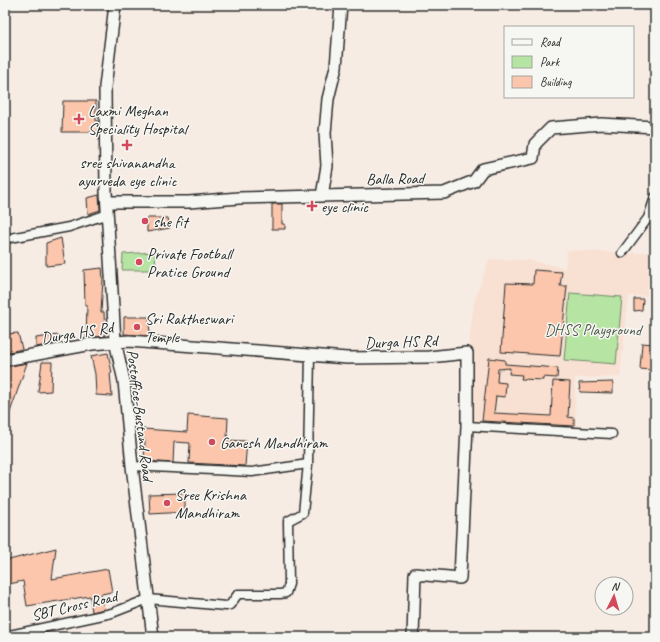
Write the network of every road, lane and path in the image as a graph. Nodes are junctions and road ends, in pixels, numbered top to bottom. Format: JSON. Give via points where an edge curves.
{"nodes":[{"id":1,"x":114,"y":5,"type":"edge"},
{"id":2,"x":341,"y":5,"type":"edge"},
{"id":3,"x":655,"y":127,"type":"edge"},
{"id":4,"x":322,"y":196,"type":"junction"},
{"id":5,"x":655,"y":197,"type":"edge"},
{"id":6,"x":108,"y":202,"type":"junction"},
{"id":7,"x":108,"y":214,"type":"junction"},
{"id":8,"x":5,"y":239,"type":"edge"},
{"id":9,"x":622,"y":253,"type":"dead end"},
{"id":10,"x":115,"y":341,"type":"junction"},
{"id":11,"x":310,"y":354,"type":"junction"},
{"id":12,"x":5,"y":360,"type":"edge"},
{"id":13,"x":467,"y":426,"type":"junction"},
{"id":14,"x":612,"y":434,"type":"dead end"},
{"id":15,"x":308,"y":464,"type":"junction"},
{"id":16,"x":132,"y":466,"type":"junction"},
{"id":17,"x":148,"y":599,"type":"junction"},
{"id":18,"x":5,"y":636,"type":"edge"},
{"id":19,"x":153,"y":637,"type":"edge"},
{"id":20,"x":413,"y":637,"type":"edge"}],
"edges":[{"from":1,"to":6,"type":"street","name":"Postoffice-Bustand Road","via":[[105,87]]},
{"from":2,"to":4,"type":"street","via":[[336,67],[328,99],[325,133],[327,166]]},
{"from":3,"to":4,"type":"street","name":"Balla Road","via":[[601,124],[551,128],[535,144],[533,158],[483,169],[474,181],[444,193]]},
{"from":4,"to":6,"type":"street","name":"Balla Road","via":[[189,202]]},
{"from":5,"to":9,"type":"street","via":[[648,218]]},
{"from":6,"to":7,"type":"street","name":"Postoffice-Bustand Road"},
{"from":7,"to":8,"type":"street","via":[[69,227]]},
{"from":7,"to":10,"type":"street","name":"Postoffice-Bustand Road"},
{"from":10,"to":11,"type":"street","name":"Durga HS Rd"},
{"from":10,"to":12,"type":"street","name":"Durga HS Rd"},
{"from":10,"to":16,"type":"street","name":"Postoffice-Bustand Road","via":[[124,381]]},
{"from":11,"to":13,"type":"street","name":"Durga HS Rd","via":[[347,358],[390,358],[467,353]]},
{"from":11,"to":15,"type":"street"},
{"from":13,"to":14,"type":"street"},
{"from":13,"to":20,"type":"street","name":"Durga HS Rd","via":[[460,578],[415,574]]},
{"from":15,"to":16,"type":"street","via":[[252,472]]},
{"from":15,"to":17,"type":"street","via":[[303,513],[288,521],[286,593],[238,594],[226,606]]},
{"from":16,"to":17,"type":"street","name":"Postoffice-Bustand Road"},
{"from":17,"to":18,"type":"street","name":"SBT Cross Road","via":[[112,612]]},
{"from":17,"to":19,"type":"street","name":"Postoffice-Bustand Road"}]}
